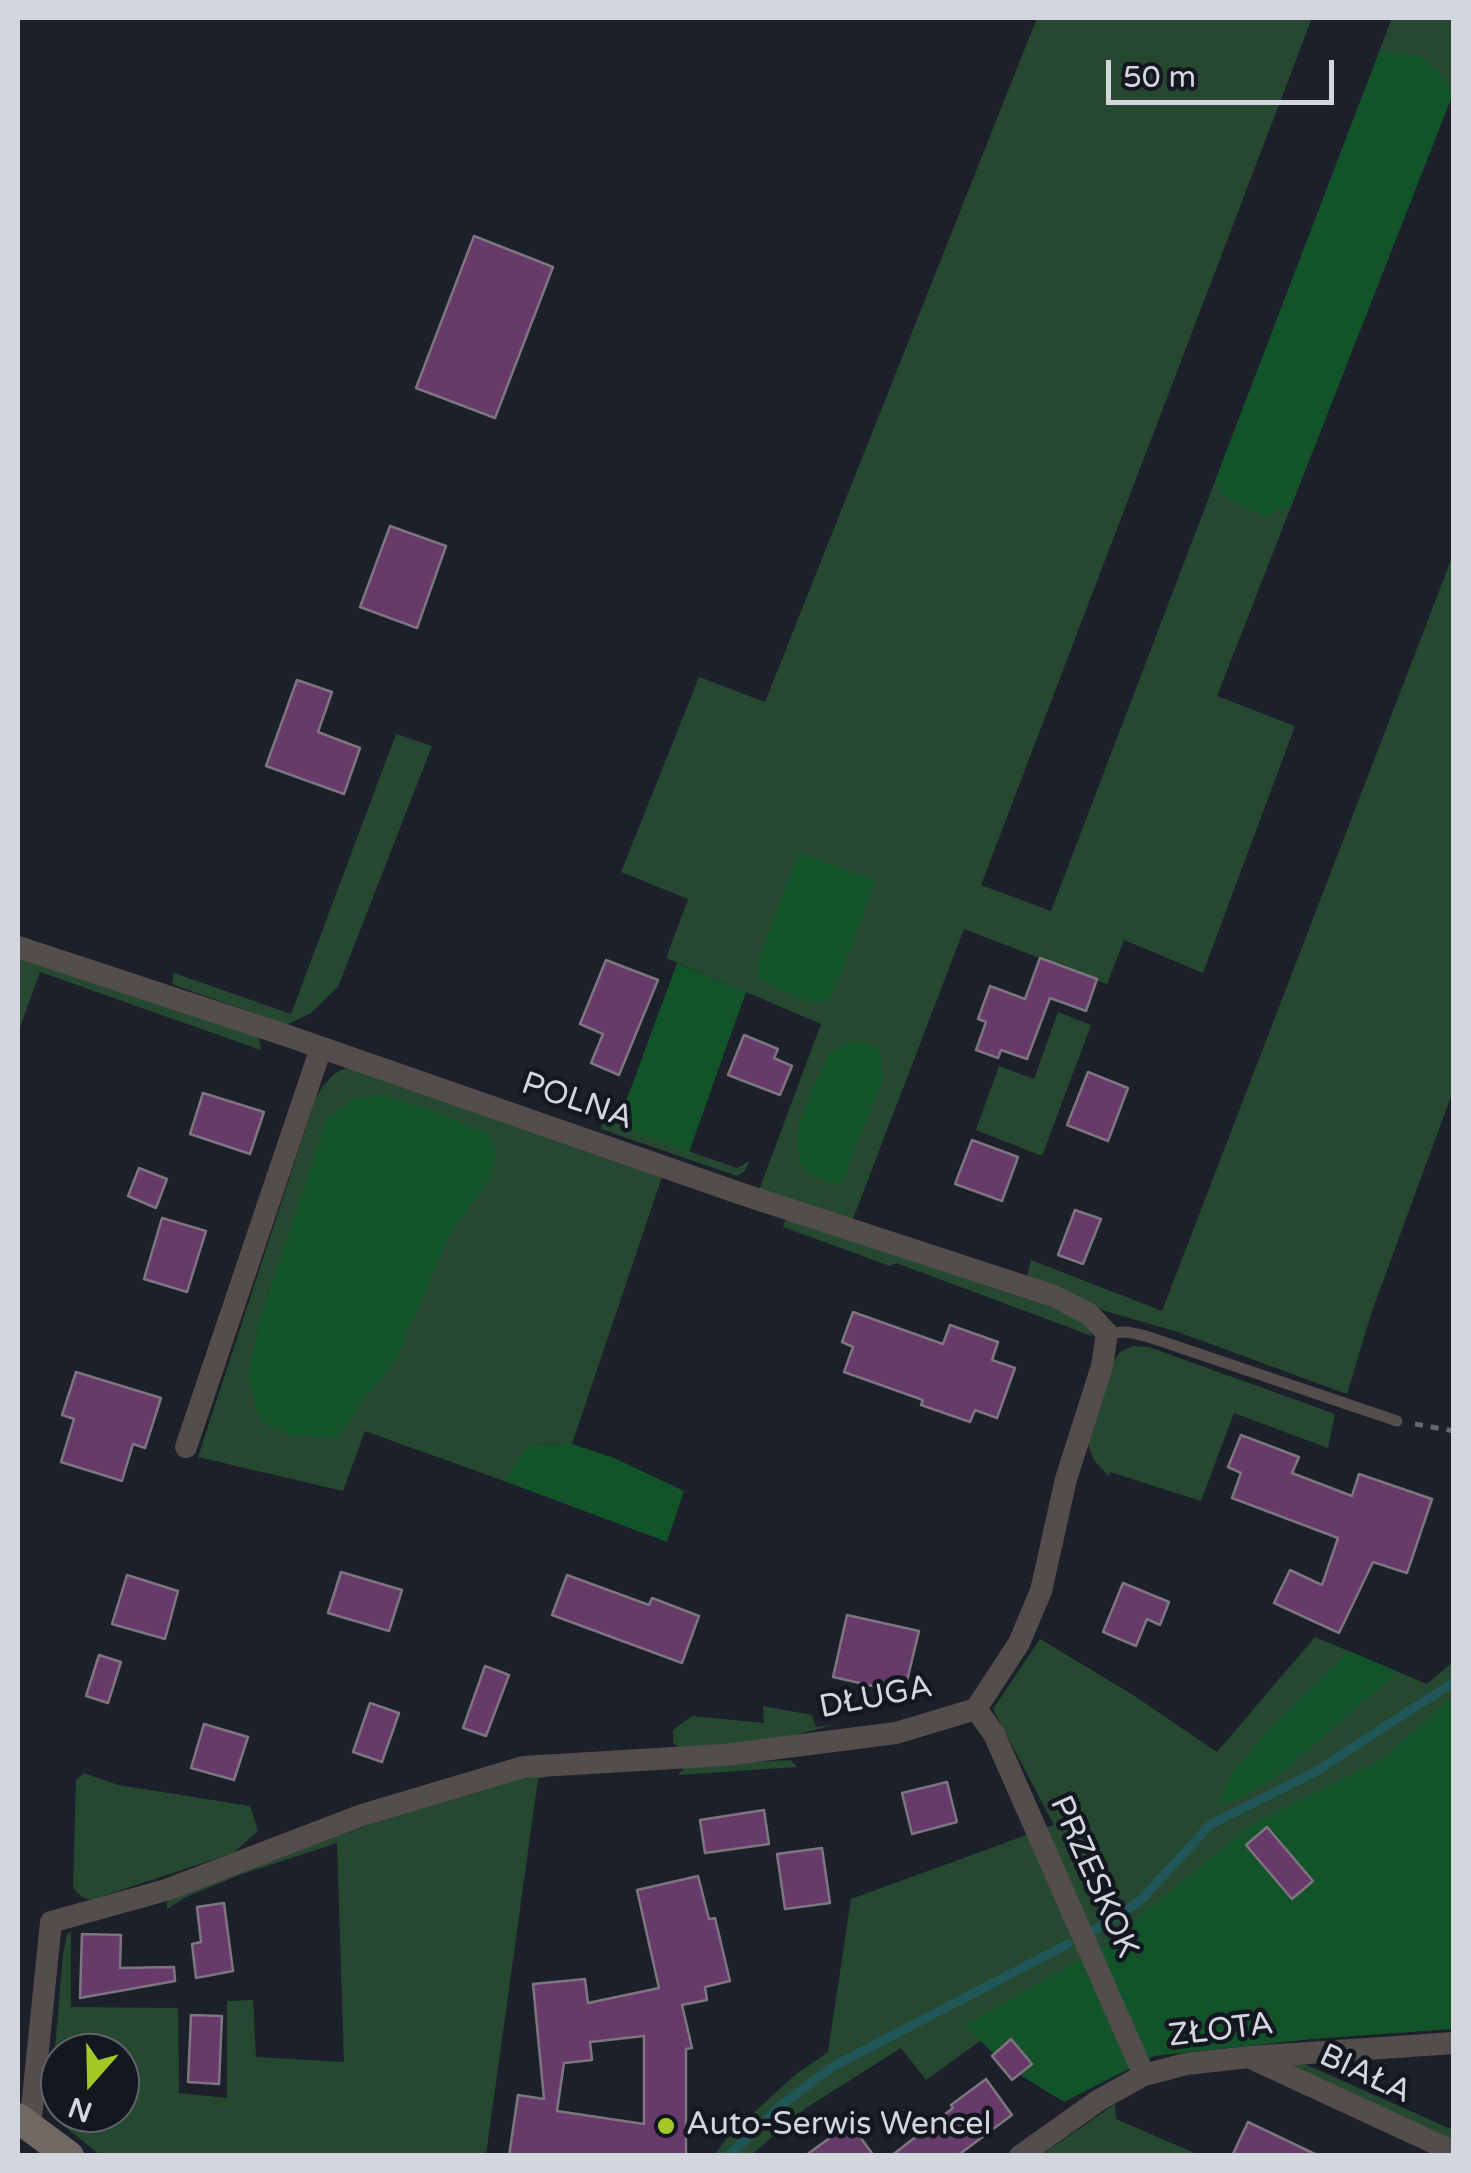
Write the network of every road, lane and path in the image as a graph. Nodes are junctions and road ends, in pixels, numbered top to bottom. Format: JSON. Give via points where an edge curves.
{"nodes":[{"id":1,"x":18,"y":947,"type":"edge"},
{"id":2,"x":321,"y":1048,"type":"junction"},
{"id":3,"x":1108,"y":1334,"type":"junction"},
{"id":4,"x":1397,"y":1421,"type":"joint"},
{"id":5,"x":1454,"y":1431,"type":"edge"},
{"id":6,"x":186,"y":1446,"type":"dead end"},
{"id":7,"x":976,"y":1709,"type":"junction"},
{"id":8,"x":1454,"y":2043,"type":"edge"},
{"id":9,"x":1250,"y":2058,"type":"junction"},
{"id":10,"x":1144,"y":2076,"type":"junction"},
{"id":11,"x":28,"y":2134,"type":"edge"},
{"id":12,"x":1454,"y":2152,"type":"edge"},
{"id":13,"x":69,"y":2156,"type":"edge"},
{"id":14,"x":1020,"y":2156,"type":"edge"}],
"edges":[{"from":1,"to":2,"type":"street","name":"POLNA"},
{"from":2,"to":3,"type":"street","name":"POLNA","via":[[1054,1296]]},
{"from":2,"to":6,"type":"street"},
{"from":3,"to":4,"type":"lane","via":[[1146,1336]]},
{"from":3,"to":7,"type":"street","name":"DŁUGA","via":[[1041,1591],[1020,1642]]},
{"from":4,"to":5,"type":"path"},
{"from":7,"to":10,"type":"street","name":"PRZESKOK","via":[[994,1734]]},
{"from":7,"to":11,"type":"street","name":"DŁUGA","via":[[896,1733],[724,1755],[523,1766],[362,1815],[166,1890],[51,1922]]},
{"from":8,"to":9,"type":"street","name":"ZŁOTA"},
{"from":9,"to":10,"type":"street","name":"ZŁOTA"},
{"from":9,"to":12,"type":"street","name":"BIAŁA"},
{"from":10,"to":14,"type":"street","name":"ZŁOTA","via":[[1080,2110]]},
{"from":11,"to":13,"type":"street"}]}
